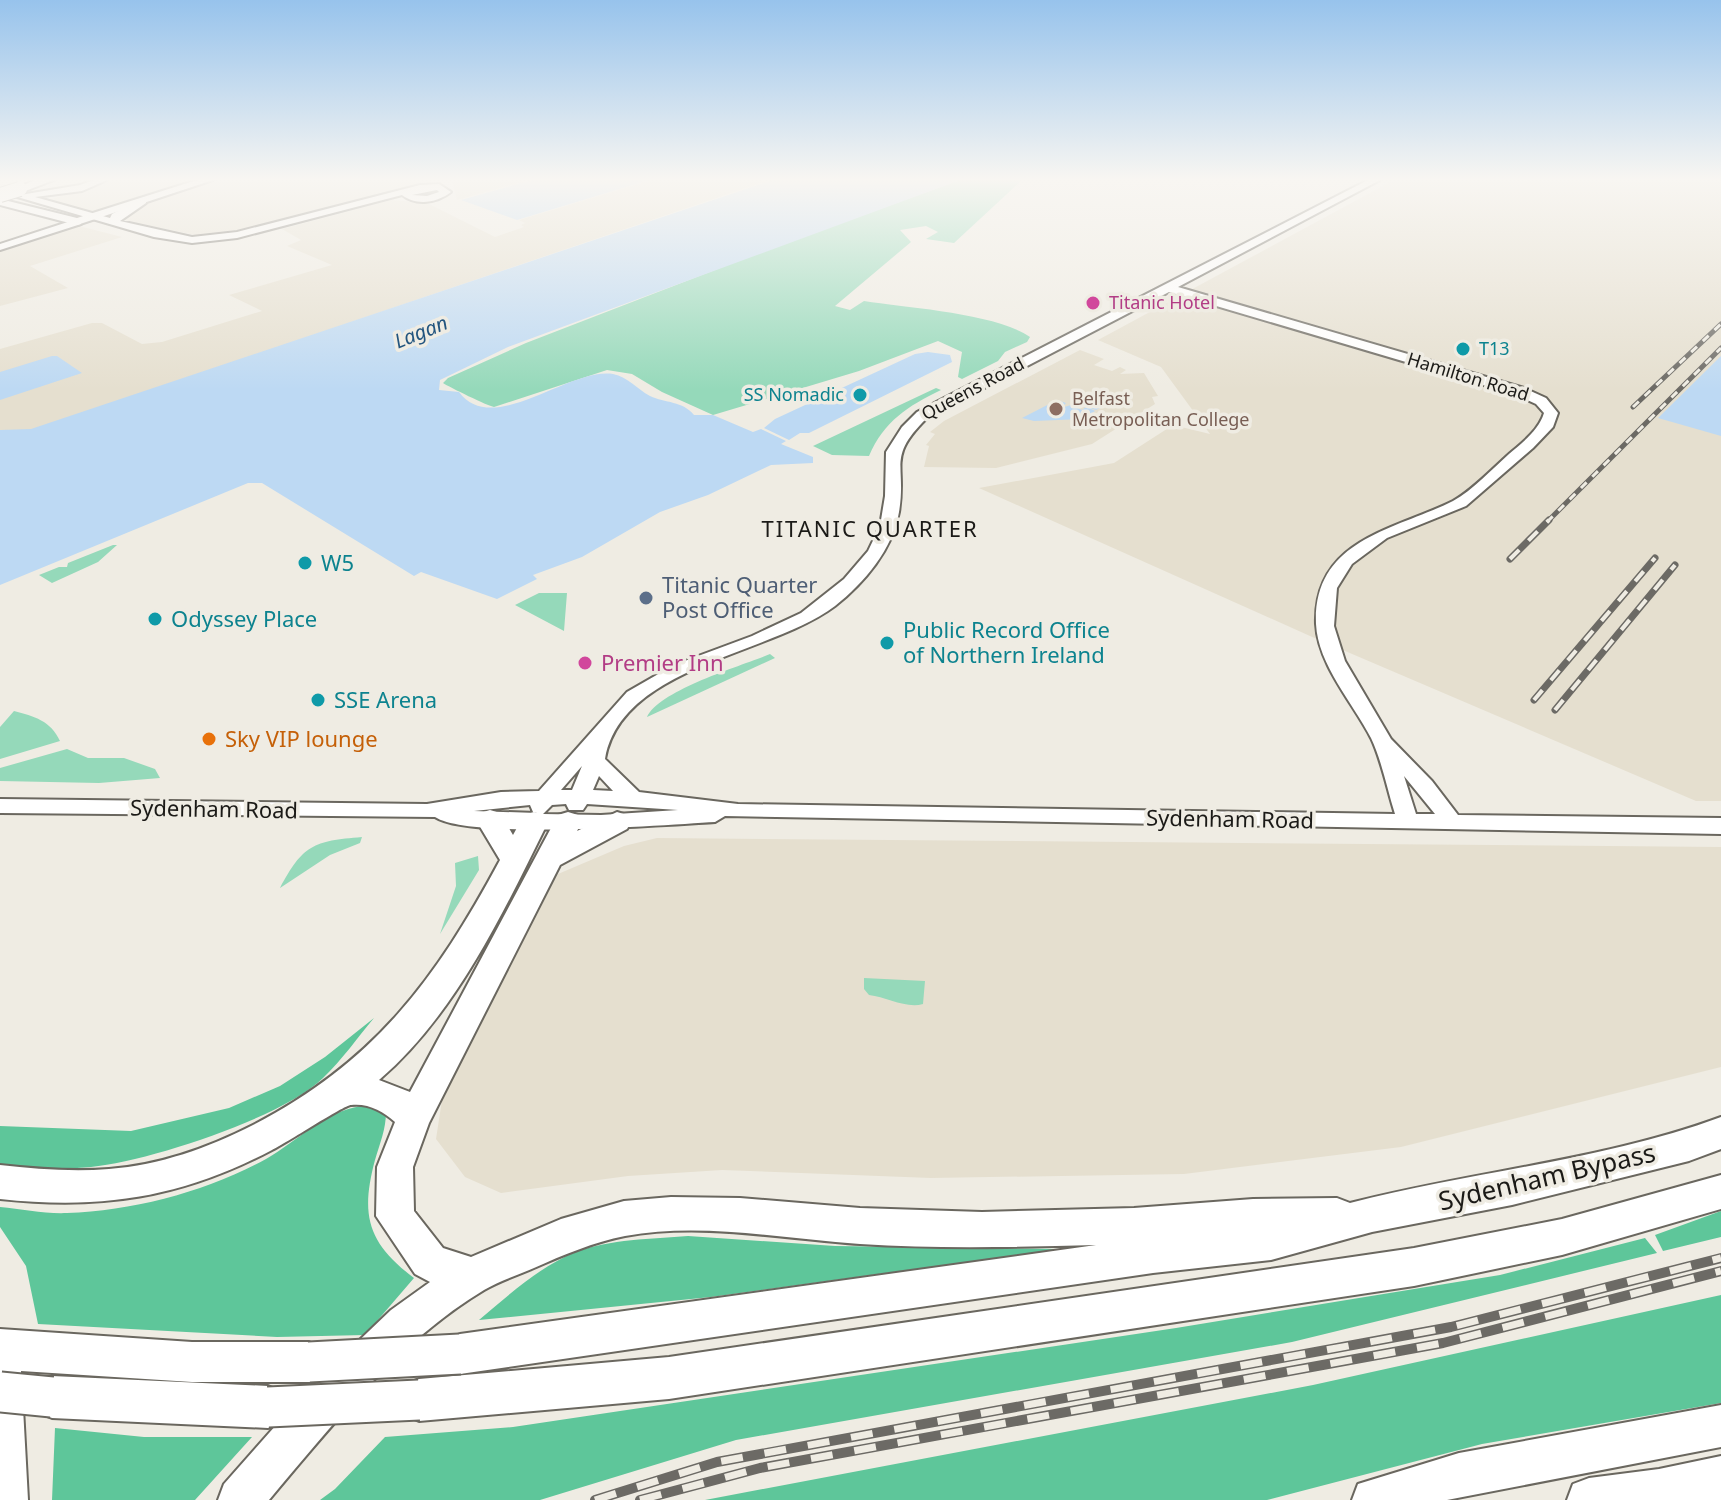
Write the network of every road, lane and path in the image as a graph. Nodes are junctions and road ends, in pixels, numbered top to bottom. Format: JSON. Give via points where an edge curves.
{"nodes":[{"id":1,"x":1241,"y":250,"type":"edge"},
{"id":2,"x":1169,"y":288,"type":"junction"},
{"id":3,"x":599,"y":737,"type":"junction"},
{"id":4,"x":1382,"y":741,"type":"junction"},
{"id":5,"x":595,"y":760,"type":"junction"},
{"id":6,"x":632,"y":798,"type":"junction"},
{"id":7,"x":0,"y":806,"type":"edge"},
{"id":8,"x":556,"y":809,"type":"junction"},
{"id":9,"x":427,"y":811,"type":"junction"},
{"id":10,"x":738,"y":811,"type":"junction"},
{"id":11,"x":708,"y":817,"type":"junction"},
{"id":12,"x":490,"y":820,"type":"junction"},
{"id":13,"x":1408,"y":821,"type":"junction"},
{"id":14,"x":617,"y":822,"type":"junction"},
{"id":15,"x":1452,"y":822,"type":"junction"},
{"id":16,"x":1721,"y":826,"type":"edge"},
{"id":17,"x":551,"y":857,"type":"junction"},
{"id":18,"x":514,"y":859,"type":"junction"},
{"id":19,"x":343,"y":1089,"type":"junction"},
{"id":20,"x":413,"y":1120,"type":"junction"},
{"id":21,"x":1721,"y":1133,"type":"edge"},
{"id":22,"x":17,"y":1184,"type":"edge"},
{"id":23,"x":1721,"y":1192,"type":"edge"},
{"id":24,"x":1372,"y":1215,"type":"junction"},
{"id":25,"x":471,"y":1276,"type":"junction"},
{"id":26,"x":0,"y":1349,"type":"edge"},
{"id":27,"x":0,"y":1364,"type":"edge"},
{"id":28,"x":0,"y":1392,"type":"edge"},
{"id":29,"x":1721,"y":1426,"type":"edge"},
{"id":30,"x":1721,"y":1478,"type":"edge"},
{"id":31,"x":6,"y":1500,"type":"edge"},
{"id":32,"x":240,"y":1500,"type":"edge"},
{"id":33,"x":1374,"y":1500,"type":"edge"},
{"id":34,"x":1589,"y":1500,"type":"edge"}],
"edges":[{"from":1,"to":2,"type":"street","name":"Queens Road"},
{"from":2,"to":3,"type":"street","name":"Queens Road","via":[[922,415],[891,454],[888,523],[860,573],[798,621],[644,690],[623,706]]},
{"from":2,"to":4,"type":"street","name":"Hamilton Road","via":[[1519,391],[1549,408],[1548,424],[1461,503],[1381,535],[1346,561],[1328,588],[1325,626],[1336,661]]},
{"from":3,"to":5,"type":"street","name":"Queens Road"},
{"from":3,"to":8,"type":"street","name":"Queens Road","via":[[564,769]]},
{"from":4,"to":13,"type":"street","name":"Hamilton Road"},
{"from":4,"to":15,"type":"street","name":"Hamilton Road"},
{"from":5,"to":6,"type":"street"},
{"from":5,"to":8,"type":"street","name":"Queens Road"},
{"from":6,"to":8,"type":"street","name":"Sydenham Road"},
{"from":6,"to":10,"type":"street","name":"Sydenham Road"},
{"from":7,"to":9,"type":"street","name":"Sydenham Road"},
{"from":8,"to":9,"type":"street","name":"Sydenham Road","via":[[467,805]]},
{"from":8,"to":11,"type":"street"},
{"from":8,"to":12,"type":"street","name":"Sydenham Road"},
{"from":8,"to":14,"type":"street","name":"Sydenham Road"},
{"from":8,"to":17,"type":"highway"},
{"from":8,"to":18,"type":"highway"},
{"from":9,"to":12,"type":"street","name":"Sydenham Road"},
{"from":10,"to":11,"type":"street","name":"Sydenham Road"},
{"from":10,"to":13,"type":"street","name":"Sydenham Road"},
{"from":11,"to":14,"type":"street","name":"Sydenham Road"},
{"from":12,"to":18,"type":"highway"},
{"from":13,"to":15,"type":"street","name":"Sydenham Road"},
{"from":14,"to":17,"type":"highway"},
{"from":15,"to":16,"type":"street","name":"Sydenham Road"},
{"from":17,"to":20,"type":"highway"},
{"from":18,"to":19,"type":"highway","via":[[443,982],[379,1057]]},
{"from":19,"to":20,"type":"highway","via":[[383,1094],[404,1105]]},
{"from":19,"to":22,"type":"highway","via":[[292,1122],[196,1167],[87,1187]]},
{"from":20,"to":25,"type":"highway","via":[[395,1167],[395,1216],[429,1261]]},
{"from":21,"to":24,"type":"highway","name":"Sydenham Bypass","via":[[1512,1188]]},
{"from":23,"to":28,"type":"highway","bridge":true,"via":[[1562,1237],[1414,1267],[669,1378],[268,1407]]},
{"from":24,"to":25,"type":"highway","via":[[982,1230],[671,1214],[624,1219],[561,1237]]},
{"from":24,"to":26,"type":"highway","bridge":true,"via":[[1271,1242],[460,1354],[192,1362]]},
{"from":25,"to":32,"type":"highway","via":[[405,1324],[318,1409]]},
{"from":27,"to":31,"type":"highway"},
{"from":29,"to":33,"type":"highway","via":[[1517,1461]]},
{"from":30,"to":34,"type":"highway"}]}
